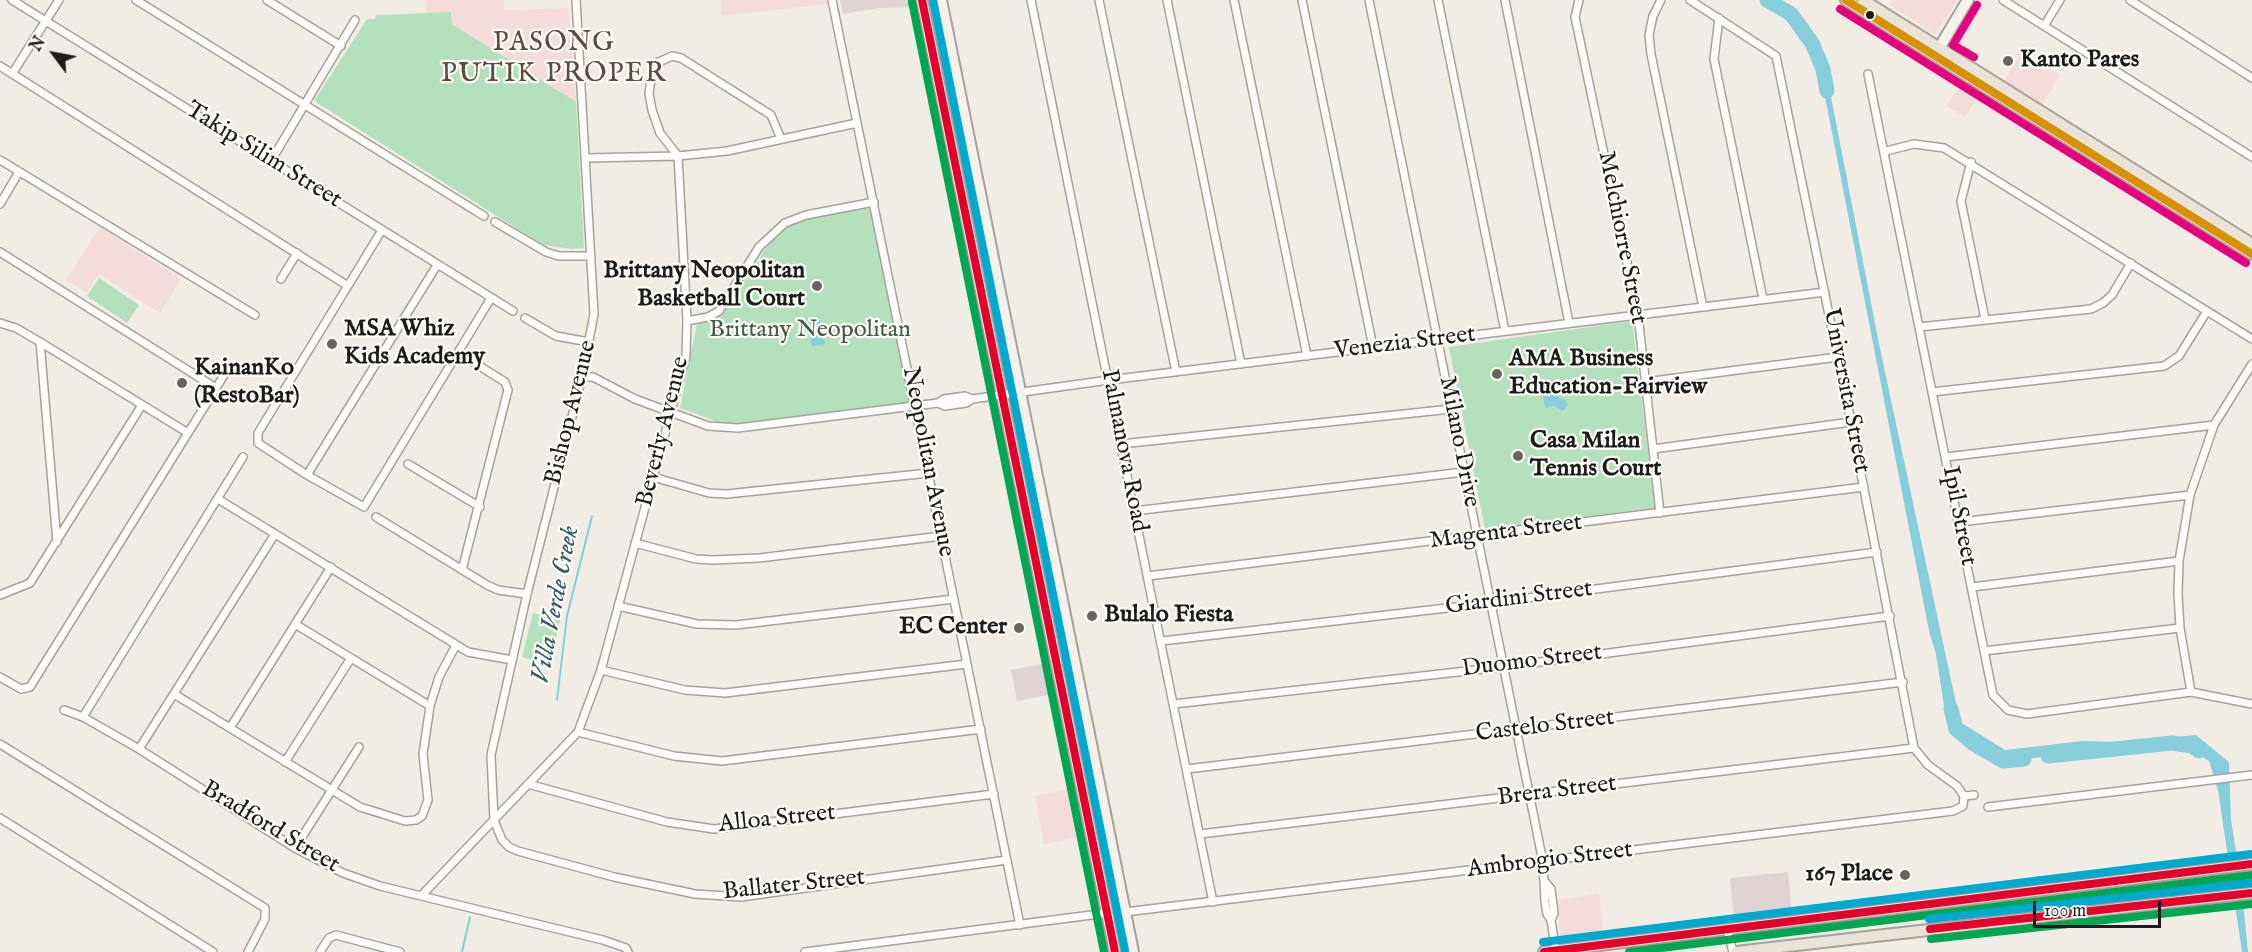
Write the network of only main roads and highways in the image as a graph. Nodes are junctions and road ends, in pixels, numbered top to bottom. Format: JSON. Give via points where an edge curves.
{"nodes":[{"id":1,"x":922,"y":0,"type":"edge"},
{"id":2,"x":941,"y":0,"type":"edge"},
{"id":3,"x":1846,"y":0,"type":"edge"},
{"id":4,"x":1863,"y":0,"type":"edge"},
{"id":5,"x":1968,"y":0,"type":"edge"},
{"id":6,"x":1937,"y":52,"type":"junction"},
{"id":7,"x":2252,"y":244,"type":"edge"},
{"id":8,"x":2252,"y":254,"type":"edge"},
{"id":9,"x":2251,"y":864,"type":"edge"},
{"id":10,"x":2252,"y":893,"type":"edge"},
{"id":11,"x":1125,"y":912,"type":"junction"},
{"id":12,"x":1107,"y":913,"type":"junction"},
{"id":13,"x":1556,"y":951,"type":"edge"},
{"id":14,"x":1115,"y":952,"type":"edge"},
{"id":15,"x":1134,"y":952,"type":"edge"},
{"id":16,"x":1544,"y":952,"type":"edge"},
{"id":17,"x":1735,"y":952,"type":"edge"}],
"edges":[{"from":1,"to":12,"type":"main road"},
{"from":2,"to":11,"type":"main road"},
{"from":3,"to":6,"type":"main road"},
{"from":4,"to":6,"type":"main road"},
{"from":5,"to":6,"type":"main road"},
{"from":6,"to":7,"type":"main road"},
{"from":6,"to":8,"type":"main road"},
{"from":9,"to":13,"type":"main road"},
{"from":10,"to":17,"type":"main road"},
{"from":11,"to":12,"type":"main road"},
{"from":11,"to":15,"type":"main road"},
{"from":12,"to":14,"type":"main road"},
{"from":13,"to":16,"type":"main road"}]}
